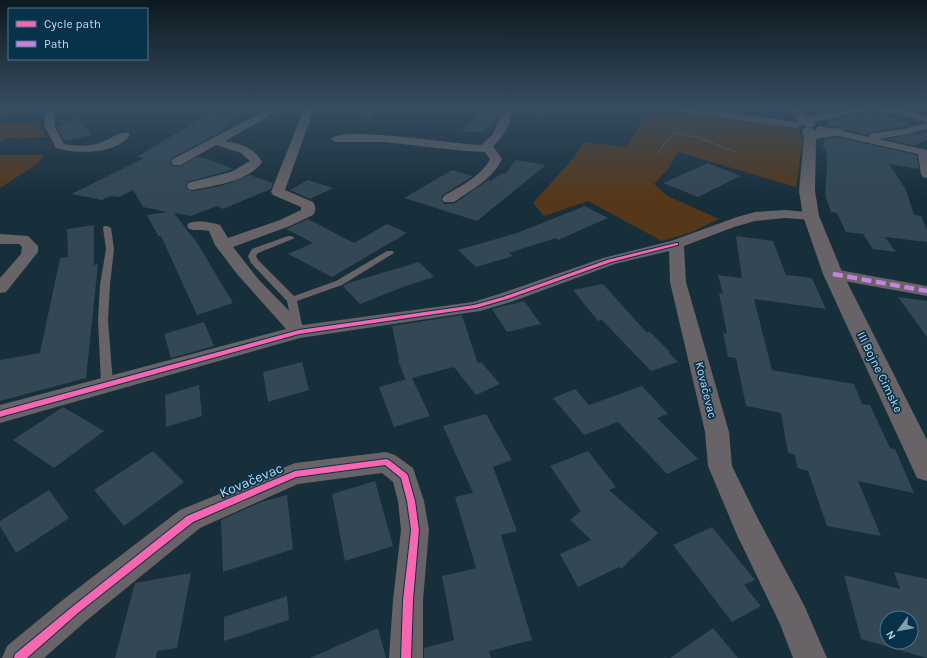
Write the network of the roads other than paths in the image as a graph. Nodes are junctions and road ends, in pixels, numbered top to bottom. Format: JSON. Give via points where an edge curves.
{"nodes":[{"id":1,"x":55,"y":137,"type":"edge"},
{"id":2,"x":123,"y":137,"type":"edge"},
{"id":3,"x":226,"y":137,"type":"edge"},
{"id":4,"x":299,"y":137,"type":"edge"},
{"id":5,"x":497,"y":137,"type":"edge"},
{"id":6,"x":806,"y":137,"type":"edge"},
{"id":7,"x":859,"y":137,"type":"edge"},
{"id":8,"x":876,"y":137,"type":"edge"},
{"id":9,"x":869,"y":138,"type":"junction"},
{"id":10,"x":336,"y":139,"type":"dead end"},
{"id":11,"x":217,"y":142,"type":"junction"},
{"id":12,"x":488,"y":148,"type":"junction"},
{"id":13,"x":925,"y":152,"type":"edge"},
{"id":14,"x":177,"y":162,"type":"dead end"},
{"id":15,"x":927,"y":174,"type":"edge"},
{"id":16,"x":193,"y":186,"type":"dead end"},
{"id":17,"x":449,"y":199,"type":"dead end"},
{"id":18,"x":811,"y":216,"type":"junction"},
{"id":19,"x":194,"y":226,"type":"dead end"},
{"id":20,"x":107,"y":228,"type":"dead end"},
{"id":21,"x":292,"y":238,"type":"dead end"},
{"id":22,"x":0,"y":239,"type":"edge"},
{"id":23,"x":676,"y":244,"type":"junction"},
{"id":24,"x":223,"y":245,"type":"junction"},
{"id":25,"x":390,"y":253,"type":"dead end"},
{"id":26,"x":833,"y":274,"type":"junction"},
{"id":27,"x":0,"y":288,"type":"edge"},
{"id":28,"x":927,"y":291,"type":"edge"},
{"id":29,"x":292,"y":300,"type":"junction"},
{"id":30,"x":299,"y":332,"type":"junction"},
{"id":31,"x":107,"y":384,"type":"junction"},
{"id":32,"x":0,"y":414,"type":"edge"},
{"id":33,"x":927,"y":469,"type":"edge"},
{"id":34,"x":19,"y":658,"type":"edge"},
{"id":35,"x":406,"y":658,"type":"edge"},
{"id":36,"x":810,"y":658,"type":"edge"}],
"edges":[{"from":1,"to":2,"type":"street","via":[[60,146],[71,149],[103,147]]},
{"from":3,"to":11,"type":"street"},
{"from":4,"to":24,"type":"street","via":[[278,192],[308,205],[308,212],[285,224]]},
{"from":5,"to":12,"type":"street","via":[[487,145]]},
{"from":6,"to":18,"type":"street","name":"III Bojne Cimske","via":[[807,191]]},
{"from":7,"to":9,"type":"street"},
{"from":8,"to":9,"type":"street"},
{"from":9,"to":13,"type":"street"},
{"from":10,"to":12,"type":"street","via":[[359,137],[468,149]]},
{"from":11,"to":14,"type":"street"},
{"from":11,"to":16,"type":"street","via":[[248,151],[256,162],[243,172]]},
{"from":12,"to":17,"type":"street","via":[[496,160],[495,164]]},
{"from":13,"to":15,"type":"street"},
{"from":18,"to":23,"type":"street","via":[[784,214],[742,219]]},
{"from":18,"to":26,"type":"street","name":"III Bojne Cimske"},
{"from":19,"to":24,"type":"street","via":[[205,225],[215,228]]},
{"from":20,"to":31,"type":"lane","via":[[110,249],[103,320]]},
{"from":21,"to":29,"type":"lane","via":[[255,251],[252,256]]},
{"from":22,"to":27,"type":"street","via":[[23,239],[30,246],[30,252]]},
{"from":23,"to":30,"type":"street","via":[[610,262],[474,307]]},
{"from":23,"to":36,"type":"street","name":"Kovačevac","via":[[678,282],[717,432],[720,466],[793,616]]},
{"from":24,"to":30,"type":"street","via":[[244,275]]},
{"from":25,"to":29,"type":"lane","via":[[339,283]]},
{"from":26,"to":28,"type":"street"},
{"from":26,"to":33,"type":"street","name":"III Bojne Cimske"},
{"from":29,"to":30,"type":"lane"},
{"from":30,"to":31,"type":"street"},
{"from":31,"to":32,"type":"street"},
{"from":34,"to":35,"type":"street","name":"Kovačevac","via":[[190,519],[295,474],[386,462],[404,476],[411,501],[414,530]]}]}
